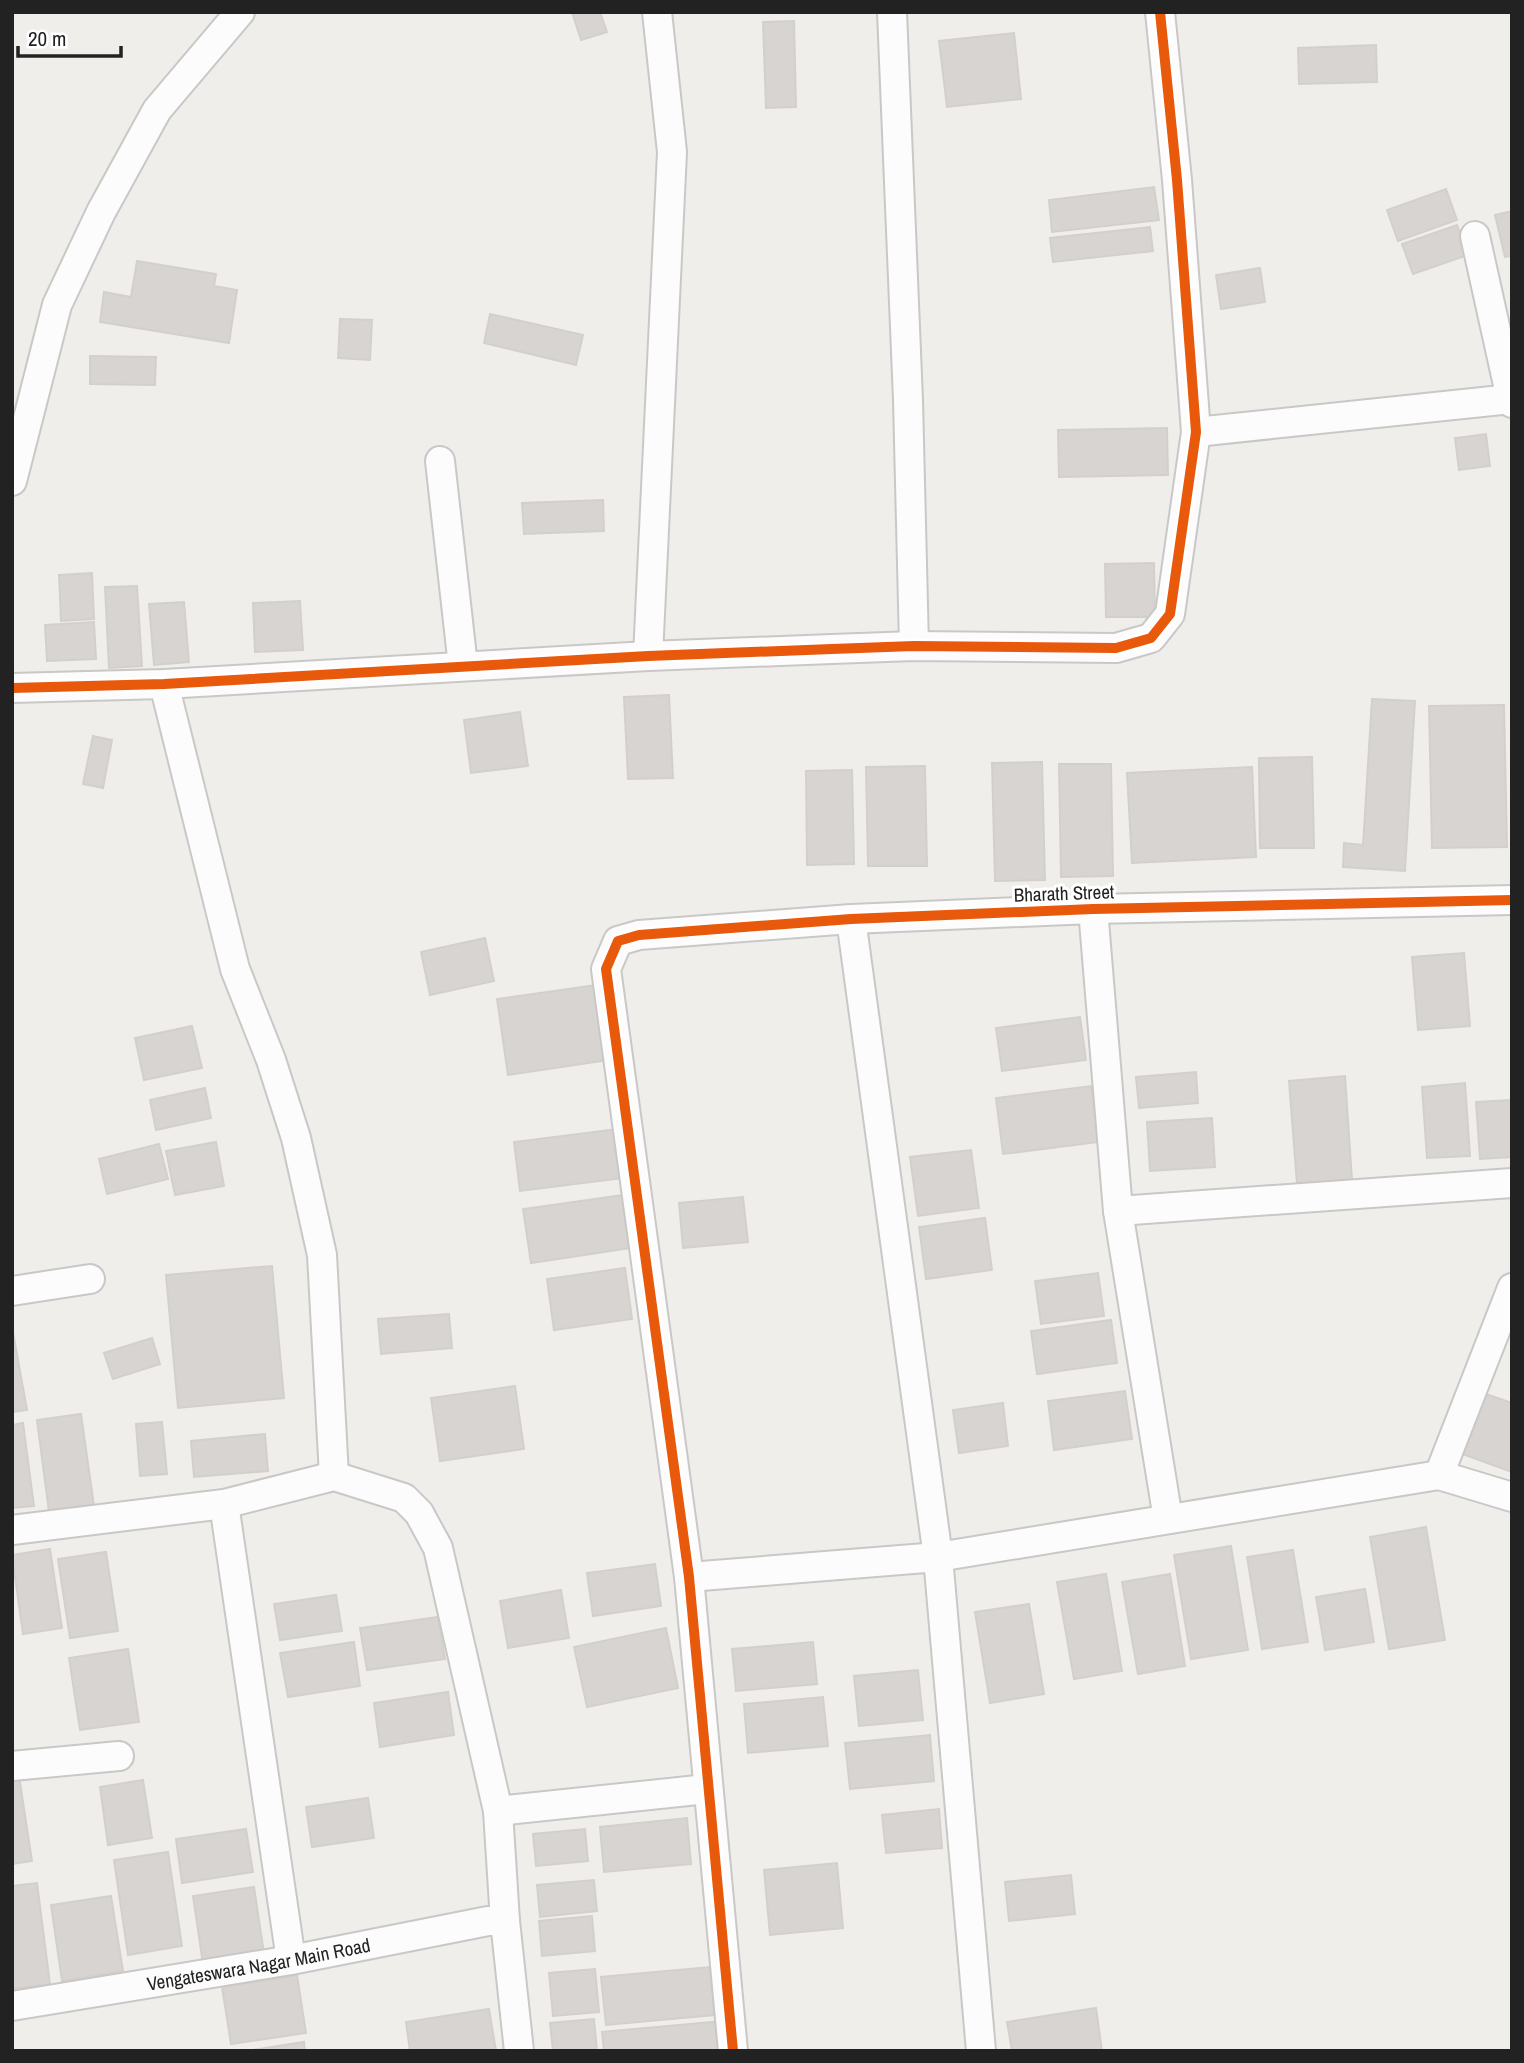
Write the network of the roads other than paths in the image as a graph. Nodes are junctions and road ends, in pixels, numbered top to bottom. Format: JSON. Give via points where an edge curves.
{"nodes":[{"id":1,"x":240,"y":12,"type":"edge"},
{"id":2,"x":657,"y":12,"type":"edge"},
{"id":3,"x":892,"y":12,"type":"edge"},
{"id":4,"x":1160,"y":12,"type":"edge"},
{"id":5,"x":1475,"y":236,"type":"dead end"},
{"id":6,"x":1511,"y":401,"type":"edge"},
{"id":7,"x":1196,"y":432,"type":"junction"},
{"id":8,"x":440,"y":461,"type":"dead end"},
{"id":9,"x":12,"y":481,"type":"edge"},
{"id":10,"x":914,"y":646,"type":"junction"},
{"id":11,"x":648,"y":656,"type":"junction"},
{"id":12,"x":463,"y":666,"type":"junction"},
{"id":13,"x":164,"y":684,"type":"junction"},
{"id":14,"x":12,"y":688,"type":"edge"},
{"id":15,"x":1512,"y":900,"type":"edge"},
{"id":16,"x":1093,"y":909,"type":"junction"},
{"id":17,"x":851,"y":919,"type":"junction"},
{"id":18,"x":1512,"y":1183,"type":"edge"},
{"id":19,"x":1118,"y":1211,"type":"junction"},
{"id":20,"x":90,"y":1279,"type":"dead end"},
{"id":21,"x":1512,"y":1288,"type":"edge"},
{"id":22,"x":12,"y":1291,"type":"edge"},
{"id":23,"x":1440,"y":1475,"type":"junction"},
{"id":24,"x":334,"y":1476,"type":"junction"},
{"id":25,"x":1512,"y":1497,"type":"edge"},
{"id":26,"x":224,"y":1504,"type":"junction"},
{"id":27,"x":1168,"y":1519,"type":"junction"},
{"id":28,"x":12,"y":1530,"type":"edge"},
{"id":29,"x":937,"y":1556,"type":"junction"},
{"id":30,"x":689,"y":1577,"type":"junction"},
{"id":31,"x":119,"y":1756,"type":"dead end"},
{"id":32,"x":12,"y":1766,"type":"edge"},
{"id":33,"x":707,"y":1788,"type":"junction"},
{"id":34,"x":498,"y":1811,"type":"junction"},
{"id":35,"x":505,"y":1921,"type":"junction"},
{"id":36,"x":291,"y":1960,"type":"junction"},
{"id":37,"x":12,"y":2006,"type":"edge"},
{"id":38,"x":519,"y":2051,"type":"edge"},
{"id":39,"x":733,"y":2051,"type":"edge"},
{"id":40,"x":981,"y":2051,"type":"edge"}],
"edges":[{"from":1,"to":9,"type":"street","via":[[157,110],[101,212],[57,305]]},
{"from":2,"to":11,"type":"street","via":[[672,152]]},
{"from":3,"to":10,"type":"street"},
{"from":4,"to":7,"type":"street"},
{"from":5,"to":6,"type":"street"},
{"from":6,"to":7,"type":"street"},
{"from":7,"to":10,"type":"street","via":[[1170,614],[1151,638],[1116,648]]},
{"from":8,"to":12,"type":"street"},
{"from":10,"to":11,"type":"street"},
{"from":11,"to":12,"type":"street"},
{"from":12,"to":13,"type":"street"},
{"from":13,"to":14,"type":"street"},
{"from":13,"to":24,"type":"street","via":[[235,969],[296,1138],[322,1255]]},
{"from":15,"to":16,"type":"street","name":"Bharath Street"},
{"from":16,"to":17,"type":"street","name":"Bharath Street"},
{"from":16,"to":19,"type":"street"},
{"from":17,"to":29,"type":"street"},
{"from":17,"to":30,"type":"street","name":"Bharath Street","via":[[639,935],[618,941],[606,968]]},
{"from":18,"to":19,"type":"street"},
{"from":19,"to":27,"type":"street"},
{"from":20,"to":22,"type":"street"},
{"from":21,"to":23,"type":"street"},
{"from":23,"to":25,"type":"street"},
{"from":23,"to":27,"type":"street"},
{"from":24,"to":26,"type":"street"},
{"from":24,"to":34,"type":"street","via":[[404,1498],[419,1513],[438,1548]]},
{"from":26,"to":28,"type":"street"},
{"from":26,"to":36,"type":"street"},
{"from":27,"to":29,"type":"street"},
{"from":29,"to":30,"type":"street"},
{"from":29,"to":40,"type":"street"},
{"from":30,"to":33,"type":"street"},
{"from":31,"to":32,"type":"street"},
{"from":33,"to":34,"type":"street"},
{"from":33,"to":39,"type":"street"},
{"from":34,"to":35,"type":"street"},
{"from":35,"to":36,"type":"street","name":"Vengateswara Nagar Main Road"},
{"from":35,"to":38,"type":"street"},
{"from":36,"to":37,"type":"street","name":"Vengateswara Nagar Main Road"}]}
